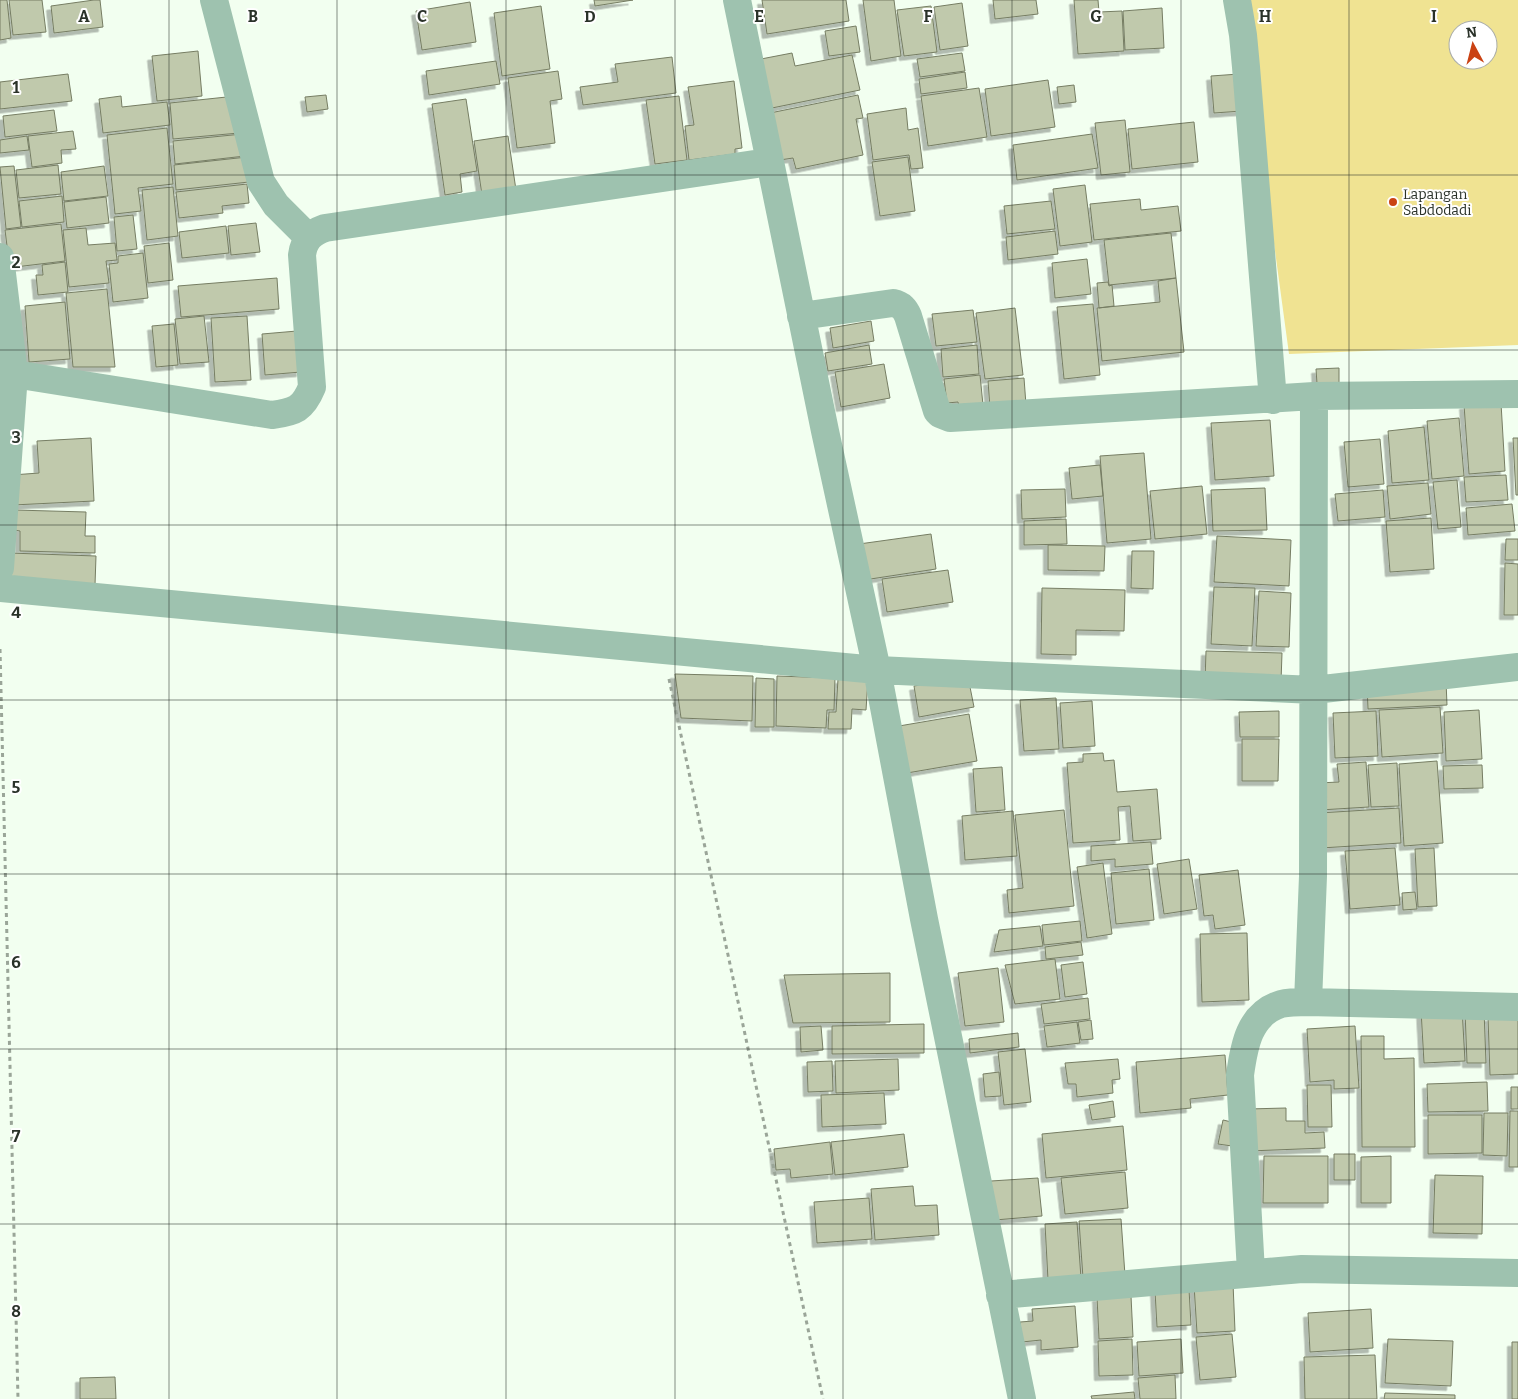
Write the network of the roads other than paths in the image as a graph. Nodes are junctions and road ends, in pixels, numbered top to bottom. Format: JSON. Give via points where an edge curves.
{"nodes":[{"id":1,"x":214,"y":0,"type":"edge"},
{"id":2,"x":737,"y":0,"type":"edge"},
{"id":3,"x":1237,"y":0,"type":"edge"},
{"id":4,"x":769,"y":162,"type":"junction"},
{"id":5,"x":308,"y":238,"type":"junction"},
{"id":6,"x":0,"y":257,"type":"edge"},
{"id":7,"x":801,"y":316,"type":"junction"},
{"id":8,"x":7,"y":373,"type":"edge"},
{"id":9,"x":1518,"y":394,"type":"edge"},
{"id":10,"x":1314,"y":396,"type":"junction"},
{"id":11,"x":1273,"y":400,"type":"junction"},
{"id":12,"x":0,"y":568,"type":"edge"},
{"id":13,"x":0,"y":588,"type":"edge"},
{"id":14,"x":1518,"y":667,"type":"edge"},
{"id":15,"x":877,"y":670,"type":"junction"},
{"id":16,"x":1314,"y":690,"type":"junction"},
{"id":17,"x":1308,"y":1002,"type":"junction"},
{"id":18,"x":1518,"y":1007,"type":"edge"},
{"id":19,"x":1251,"y":1272,"type":"junction"},
{"id":20,"x":1518,"y":1273,"type":"edge"},
{"id":21,"x":1000,"y":1294,"type":"junction"},
{"id":22,"x":1022,"y":1399,"type":"edge"}],
"edges":[{"from":1,"to":5,"type":"street","via":[[261,182],[276,205]]},
{"from":2,"to":4,"type":"street"},
{"from":3,"to":11,"type":"street","via":[[1246,67]]},
{"from":4,"to":5,"type":"street","via":[[325,228]]},
{"from":4,"to":7,"type":"street"},
{"from":5,"to":8,"type":"street","via":[[302,255],[312,387],[302,406],[289,413],[272,414]]},
{"from":6,"to":8,"type":"street"},
{"from":7,"to":11,"type":"street","via":[[900,304],[908,316],[937,410],[944,417]]},
{"from":7,"to":15,"type":"street"},
{"from":8,"to":12,"type":"street"},
{"from":9,"to":10,"type":"street"},
{"from":10,"to":11,"type":"street"},
{"from":10,"to":16,"type":"street"},
{"from":13,"to":15,"type":"street"},
{"from":14,"to":16,"type":"street"},
{"from":15,"to":16,"type":"street"},
{"from":15,"to":21,"type":"street"},
{"from":16,"to":17,"type":"street","via":[[1313,876]]},
{"from":17,"to":18,"type":"street"},
{"from":17,"to":19,"type":"street","via":[[1282,1004],[1258,1018],[1250,1029],[1243,1053],[1240,1075]]},
{"from":19,"to":20,"type":"street","via":[[1302,1269]]},
{"from":19,"to":21,"type":"street"},
{"from":21,"to":22,"type":"street"}]}
